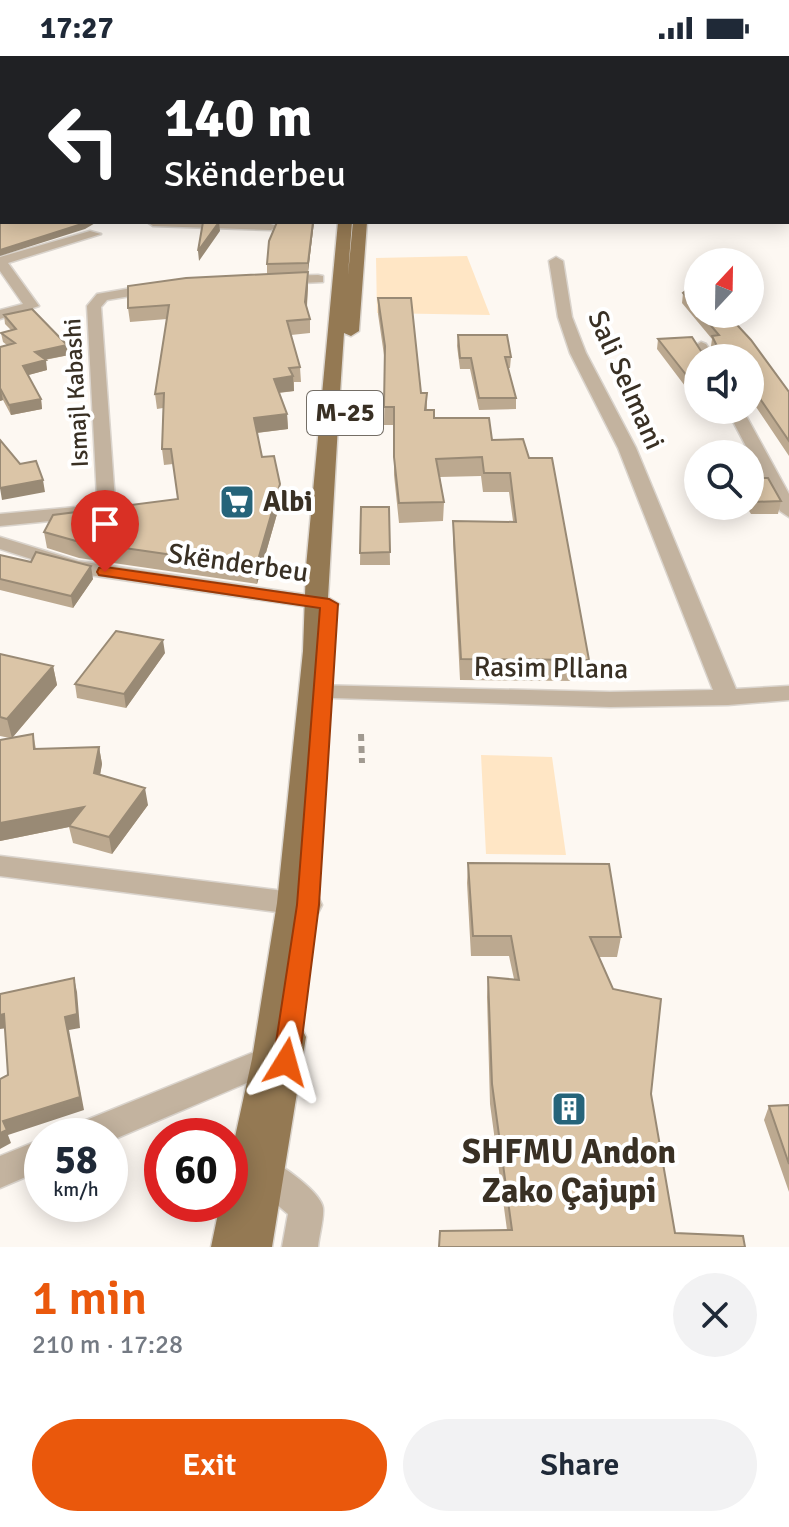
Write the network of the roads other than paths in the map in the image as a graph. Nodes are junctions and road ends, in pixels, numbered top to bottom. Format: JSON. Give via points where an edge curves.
{"nodes":[{"id":1,"x":212,"y":224,"type":"edge"},
{"id":2,"x":345,"y":224,"type":"edge"},
{"id":3,"x":360,"y":224,"type":"edge"},
{"id":4,"x":271,"y":226,"type":"edge"},
{"id":5,"x":95,"y":234,"type":"dead end"},
{"id":6,"x":556,"y":261,"type":"dead end"},
{"id":7,"x":318,"y":279,"type":"dead end"},
{"id":8,"x":272,"y":281,"type":"edge"},
{"id":9,"x":178,"y":285,"type":"edge"},
{"id":10,"x":0,"y":315,"type":"edge"},
{"id":11,"x":742,"y":424,"type":"edge"},
{"id":12,"x":789,"y":511,"type":"edge"},
{"id":13,"x":0,"y":520,"type":"edge"},
{"id":14,"x":0,"y":543,"type":"edge"},
{"id":15,"x":323,"y":603,"type":"junction"},
{"id":16,"x":318,"y":692,"type":"junction"},
{"id":17,"x":789,"y":693,"type":"edge"},
{"id":18,"x":728,"y":698,"type":"junction"},
{"id":19,"x":0,"y":866,"type":"edge"},
{"id":20,"x":300,"y":904,"type":"junction"},
{"id":21,"x":278,"y":1060,"type":"junction"},
{"id":22,"x":128,"y":1119,"type":"edge"},
{"id":23,"x":24,"y":1162,"type":"edge"},
{"id":24,"x":0,"y":1172,"type":"edge"},
{"id":25,"x":266,"y":1174,"type":"junction"},
{"id":26,"x":230,"y":1247,"type":"edge"},
{"id":27,"x":253,"y":1247,"type":"edge"},
{"id":28,"x":300,"y":1247,"type":"edge"}],
"edges":[{"from":1,"to":4,"type":"street"},
{"from":2,"to":15,"type":"main road"},
{"from":3,"to":15,"type":"main road","number":"M-25"},
{"from":5,"to":10,"type":"street","via":[[0,261],[32,306]]},
{"from":6,"to":18,"type":"street","name":"Sali Selmani","via":[[565,317],[578,353],[627,448]]},
{"from":7,"to":8,"type":"street"},
{"from":9,"to":13,"type":"street","name":"Ismajl Kabashi","via":[[102,297],[94,306],[106,501],[80,512]]},
{"from":11,"to":12,"type":"street"},
{"from":14,"to":15,"type":"street","name":"Skënderbeu","via":[[75,567]]},
{"from":15,"to":16,"type":"main road","number":"M-25"},
{"from":16,"to":18,"type":"street","name":"Rasim Pllana"},
{"from":16,"to":20,"type":"main road","number":"M-25"},
{"from":17,"to":18,"type":"street","name":"Rasim Pllana"},
{"from":19,"to":20,"type":"street"},
{"from":20,"to":21,"type":"main road","number":"M-25"},
{"from":21,"to":22,"type":"street"},
{"from":21,"to":25,"type":"main road","number":"M-25"},
{"from":21,"to":26,"type":"main road","number":"M-25"},
{"from":23,"to":24,"type":"street"},
{"from":25,"to":27,"type":"main road","number":"M-25"},
{"from":25,"to":28,"type":"street","via":[[306,1208]]}]}
